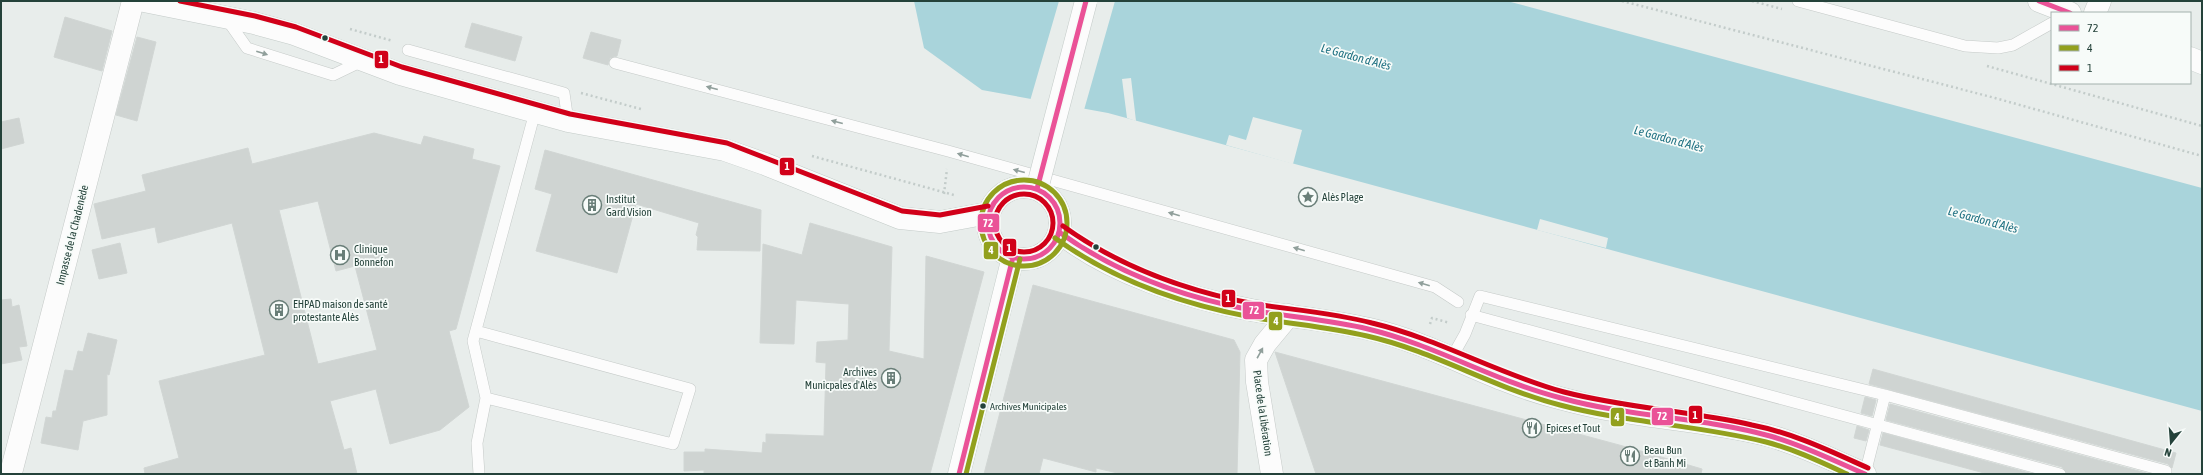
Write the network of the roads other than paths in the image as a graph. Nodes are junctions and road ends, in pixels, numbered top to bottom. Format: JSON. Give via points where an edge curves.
{"nodes":[{"id":1,"x":132,"y":1,"type":"edge"},
{"id":2,"x":144,"y":1,"type":"edge"},
{"id":3,"x":1086,"y":1,"type":"edge"},
{"id":4,"x":1798,"y":1,"type":"edge"},
{"id":5,"x":2039,"y":1,"type":"edge"},
{"id":6,"x":2100,"y":1,"type":"edge"},
{"id":7,"x":2067,"y":12,"type":"edge"},
{"id":8,"x":2095,"y":12,"type":"edge"},
{"id":9,"x":2051,"y":24,"type":"edge"},
{"id":10,"x":408,"y":50,"type":"dead end"},
{"id":11,"x":2191,"y":58,"type":"edge"},
{"id":12,"x":615,"y":62,"type":"dead end"},
{"id":13,"x":2202,"y":63,"type":"edge"},
{"id":14,"x":535,"y":112,"type":"junction"},
{"id":15,"x":568,"y":121,"type":"junction"},
{"id":16,"x":1037,"y":189,"type":"junction"},
{"id":17,"x":989,"y":213,"type":"junction"},
{"id":18,"x":1060,"y":232,"type":"junction"},
{"id":19,"x":1013,"y":257,"type":"junction"},
{"id":20,"x":1458,"y":302,"type":"dead end"},
{"id":21,"x":1288,"y":315,"type":"junction"},
{"id":22,"x":1471,"y":315,"type":"junction"},
{"id":23,"x":476,"y":331,"type":"junction"},
{"id":24,"x":1451,"y":359,"type":"junction"},
{"id":25,"x":1885,"y":395,"type":"junction"},
{"id":26,"x":486,"y":398,"type":"junction"},
{"id":27,"x":1876,"y":425,"type":"junction"},
{"id":28,"x":12,"y":469,"type":"dead end"},
{"id":29,"x":479,"y":474,"type":"edge"},
{"id":30,"x":959,"y":474,"type":"edge"},
{"id":31,"x":1272,"y":474,"type":"edge"},
{"id":32,"x":1865,"y":474,"type":"edge"},
{"id":33,"x":2060,"y":474,"type":"edge"},
{"id":34,"x":2165,"y":474,"type":"edge"}],
"edges":[{"from":1,"to":28,"type":"main road","name":"Impasse de la Chadenède"},
{"from":2,"to":14,"type":"main road","via":[[294,34],[400,74]]},
{"from":3,"to":16,"type":"main road","bridge":true},
{"from":4,"to":9,"type":"lane","via":[[1965,46],[1998,48],[2013,44]]},
{"from":5,"to":7,"type":"main road"},
{"from":6,"to":8,"type":"main road"},
{"from":10,"to":15,"type":"lane","via":[[564,93]]},
{"from":11,"to":13,"type":"main road"},
{"from":20,"to":12,"type":"lane","one_way":true,"via":[[1435,287],[948,151]]},
{"from":14,"to":15,"type":"main road"},
{"from":14,"to":23,"type":"lane"},
{"from":15,"to":17,"type":"main road","via":[[725,150],[900,218],[940,222]]},
{"from":16,"to":17,"type":"main road","via":[[1019,187],[1002,194],[994,202]]},
{"from":16,"to":18,"type":"main road","via":[[1046,194],[1059,211]]},
{"from":17,"to":19,"type":"main road","via":[[988,224],[993,240],[1003,252]]},
{"from":18,"to":19,"type":"main road","via":[[1055,243],[1042,254],[1025,259]]},
{"from":18,"to":21,"type":"main road","via":[[1072,242],[1123,270],[1171,288],[1250,310]]},
{"from":19,"to":30,"type":"main road"},
{"from":21,"to":24,"type":"main road","via":[[1371,329],[1424,346]]},
{"from":31,"to":21,"type":"main road","name":"Place de la Libération","one_way":true,"via":[[1257,382],[1256,360]]},
{"from":22,"to":24,"type":"lane","via":[[1465,334]]},
{"from":22,"to":25,"type":"lane","via":[[1480,296]]},
{"from":22,"to":27,"type":"lane"},
{"from":23,"to":26,"type":"lane","via":[[473,341]]},
{"from":23,"to":26,"type":"lane","via":[[690,389],[674,444]]},
{"from":24,"to":32,"type":"main road","via":[[1550,396],[1618,411],[1710,424],[1771,436]]},
{"from":25,"to":27,"type":"lane"},
{"from":25,"to":34,"type":"lane","via":[[2166,471]]},
{"from":26,"to":29,"type":"lane","via":[[477,443]]},
{"from":27,"to":32,"type":"lane"},
{"from":27,"to":33,"type":"lane"}]}
